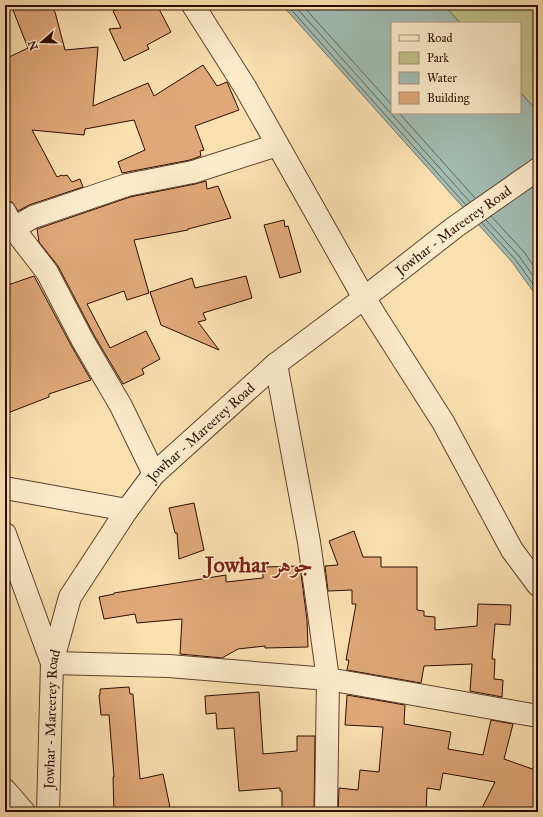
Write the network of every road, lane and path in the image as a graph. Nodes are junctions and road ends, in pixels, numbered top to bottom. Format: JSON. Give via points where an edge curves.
{"nodes":[{"id":1,"x":193,"y":5,"type":"edge"},
{"id":2,"x":277,"y":145,"type":"junction"},
{"id":3,"x":538,"y":169,"type":"edge"},
{"id":4,"x":8,"y":225,"type":"edge"},
{"id":5,"x":364,"y":298,"type":"junction"},
{"id":6,"x":276,"y":364,"type":"junction"},
{"id":7,"x":154,"y":474,"type":"junction"},
{"id":8,"x":5,"y":488,"type":"edge"},
{"id":9,"x":127,"y":510,"type":"junction"},
{"id":10,"x":5,"y":534,"type":"edge"},
{"id":11,"x":538,"y":585,"type":"edge"},
{"id":12,"x":52,"y":663,"type":"junction"},
{"id":13,"x":328,"y":679,"type":"junction"},
{"id":14,"x":538,"y":716,"type":"edge"},
{"id":15,"x":5,"y":790,"type":"edge"},
{"id":16,"x":24,"y":812,"type":"edge"},
{"id":17,"x":48,"y":812,"type":"edge"},
{"id":18,"x":326,"y":812,"type":"edge"}],
"edges":[{"from":1,"to":2,"type":"street","via":[[245,87]]},
{"from":2,"to":4,"type":"street","via":[[193,172],[127,185]]},
{"from":2,"to":5,"type":"street"},
{"from":3,"to":5,"type":"street","name":"Jowhar - Mareerey Road","via":[[455,227]]},
{"from":4,"to":7,"type":"street","via":[[48,272],[83,341],[121,406]]},
{"from":5,"to":6,"type":"street","name":"Jowhar - Mareerey Road"},
{"from":5,"to":11,"type":"street","via":[[443,422],[512,550]]},
{"from":6,"to":7,"type":"street","name":"Jowhar - Mareerey Road"},
{"from":6,"to":13,"type":"street","via":[[309,542]]},
{"from":7,"to":9,"type":"street","name":"Jowhar - Mareerey Road"},
{"from":8,"to":9,"type":"street"},
{"from":9,"to":12,"type":"street","name":"Jowhar - Mareerey Road","via":[[70,597]]},
{"from":10,"to":12,"type":"street"},
{"from":12,"to":13,"type":"street","via":[[169,666]]},
{"from":12,"to":17,"type":"street","name":"Jowhar - Mareerey Road"},
{"from":13,"to":14,"type":"street"},
{"from":13,"to":18,"type":"street"},
{"from":15,"to":16,"type":"street"}]}
